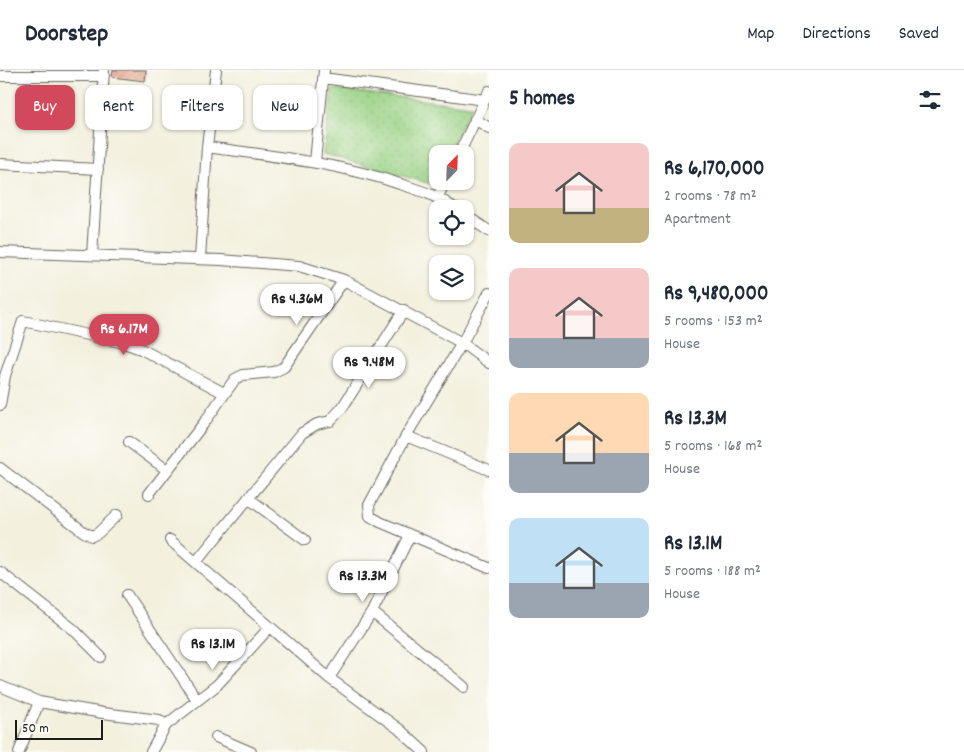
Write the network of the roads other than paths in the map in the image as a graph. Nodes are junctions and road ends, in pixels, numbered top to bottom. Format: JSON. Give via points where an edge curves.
{"nodes":[{"id":1,"x":216,"y":70,"type":"edge"},
{"id":2,"x":104,"y":73,"type":"edge"},
{"id":3,"x":323,"y":74,"type":"edge"},
{"id":4,"x":0,"y":76,"type":"edge"},
{"id":5,"x":487,"y":95,"type":"edge"},
{"id":6,"x":476,"y":119,"type":"junction"},
{"id":7,"x":489,"y":128,"type":"edge"},
{"id":8,"x":463,"y":145,"type":"edge"},
{"id":9,"x":208,"y":147,"type":"junction"},
{"id":10,"x":315,"y":162,"type":"junction"},
{"id":11,"x":0,"y":164,"type":"edge"},
{"id":12,"x":98,"y":168,"type":"junction"},
{"id":13,"x":441,"y":190,"type":"edge"},
{"id":14,"x":438,"y":197,"type":"junction"},
{"id":15,"x":442,"y":200,"type":"edge"},
{"id":16,"x":474,"y":221,"type":"edge"},
{"id":17,"x":489,"y":231,"type":"edge"},
{"id":18,"x":0,"y":252,"type":"edge"},
{"id":19,"x":92,"y":255,"type":"junction"},
{"id":20,"x":200,"y":259,"type":"junction"},
{"id":21,"x":344,"y":280,"type":"junction"},
{"id":22,"x":489,"y":294,"type":"edge"},
{"id":23,"x":404,"y":310,"type":"junction"},
{"id":24,"x":462,"y":343,"type":"junction"},
{"id":25,"x":489,"y":363,"type":"edge"},
{"id":26,"x":224,"y":394,"type":"junction"},
{"id":27,"x":0,"y":405,"type":"edge"},
{"id":28,"x":406,"y":436,"type":"junction"},
{"id":29,"x":129,"y":442,"type":"dead end"},
{"id":30,"x":0,"y":468,"type":"edge"},
{"id":31,"x":167,"y":470,"type":"junction"},
{"id":32,"x":489,"y":470,"type":"edge"},
{"id":33,"x":149,"y":494,"type":"dead end"},
{"id":34,"x":248,"y":498,"type":"junction"},
{"id":35,"x":117,"y":514,"type":"dead end"},
{"id":36,"x":410,"y":535,"type":"junction"},
{"id":37,"x":170,"y":540,"type":"dead end"},
{"id":38,"x":304,"y":540,"type":"dead end"},
{"id":39,"x":196,"y":562,"type":"junction"},
{"id":40,"x":489,"y":568,"type":"edge"},
{"id":41,"x":0,"y":572,"type":"edge"},
{"id":42,"x":127,"y":595,"type":"dead end"},
{"id":43,"x":372,"y":612,"type":"junction"},
{"id":44,"x":270,"y":627,"type":"junction"},
{"id":45,"x":101,"y":657,"type":"dead end"},
{"id":46,"x":329,"y":678,"type":"junction"},
{"id":47,"x":0,"y":686,"type":"edge"},
{"id":48,"x":464,"y":687,"type":"dead end"},
{"id":49,"x":197,"y":700,"type":"junction"},
{"id":50,"x":39,"y":702,"type":"junction"},
{"id":51,"x":166,"y":725,"type":"junction"},
{"id":52,"x":216,"y":737,"type":"dead end"},
{"id":53,"x":19,"y":752,"type":"edge"},
{"id":54,"x":151,"y":752,"type":"edge"},
{"id":55,"x":251,"y":752,"type":"edge"},
{"id":56,"x":424,"y":752,"type":"edge"}],
"edges":[{"from":1,"to":9,"type":"street"},
{"from":2,"to":4,"type":"street"},
{"from":2,"to":12,"type":"street"},
{"from":3,"to":5,"type":"street"},
{"from":3,"to":10,"type":"street"},
{"from":5,"to":6,"type":"street"},
{"from":6,"to":7,"type":"street"},
{"from":6,"to":8,"type":"street"},
{"from":9,"to":10,"type":"street"},
{"from":9,"to":20,"type":"street"},
{"from":10,"to":14,"type":"street","via":[[378,176]]},
{"from":11,"to":12,"type":"street"},
{"from":12,"to":19,"type":"street"},
{"from":13,"to":14,"type":"street"},
{"from":14,"to":15,"type":"street"},
{"from":16,"to":17,"type":"street"},
{"from":18,"to":19,"type":"street"},
{"from":19,"to":20,"type":"street"},
{"from":20,"to":21,"type":"street","via":[[299,266]]},
{"from":21,"to":23,"type":"street"},
{"from":21,"to":26,"type":"street","via":[[284,367],[274,372],[243,375],[235,379]]},
{"from":22,"to":24,"type":"street"},
{"from":23,"to":24,"type":"street"},
{"from":23,"to":34,"type":"street","via":[[342,408],[330,421],[302,433]]},
{"from":24,"to":25,"type":"street"},
{"from":24,"to":28,"type":"street"},
{"from":26,"to":27,"type":"street","via":[[141,349],[23,321]]},
{"from":26,"to":31,"type":"street"},
{"from":28,"to":32,"type":"street"},
{"from":28,"to":36,"type":"street","via":[[369,505],[370,516]]},
{"from":29,"to":31,"type":"street"},
{"from":30,"to":35,"type":"street","via":[[92,536]]},
{"from":31,"to":33,"type":"street"},
{"from":34,"to":38,"type":"street"},
{"from":34,"to":39,"type":"street"},
{"from":36,"to":40,"type":"street"},
{"from":36,"to":43,"type":"street"},
{"from":37,"to":39,"type":"street"},
{"from":39,"to":44,"type":"street"},
{"from":41,"to":45,"type":"street","via":[[73,629]]},
{"from":42,"to":49,"type":"street"},
{"from":43,"to":46,"type":"street"},
{"from":43,"to":48,"type":"street"},
{"from":44,"to":46,"type":"street"},
{"from":44,"to":49,"type":"street","via":[[217,685]]},
{"from":46,"to":56,"type":"street","via":[[400,729]]},
{"from":47,"to":50,"type":"street"},
{"from":49,"to":51,"type":"street"},
{"from":50,"to":51,"type":"street","via":[[149,718]]},
{"from":50,"to":53,"type":"street"},
{"from":51,"to":54,"type":"street"},
{"from":52,"to":55,"type":"street"}]}
